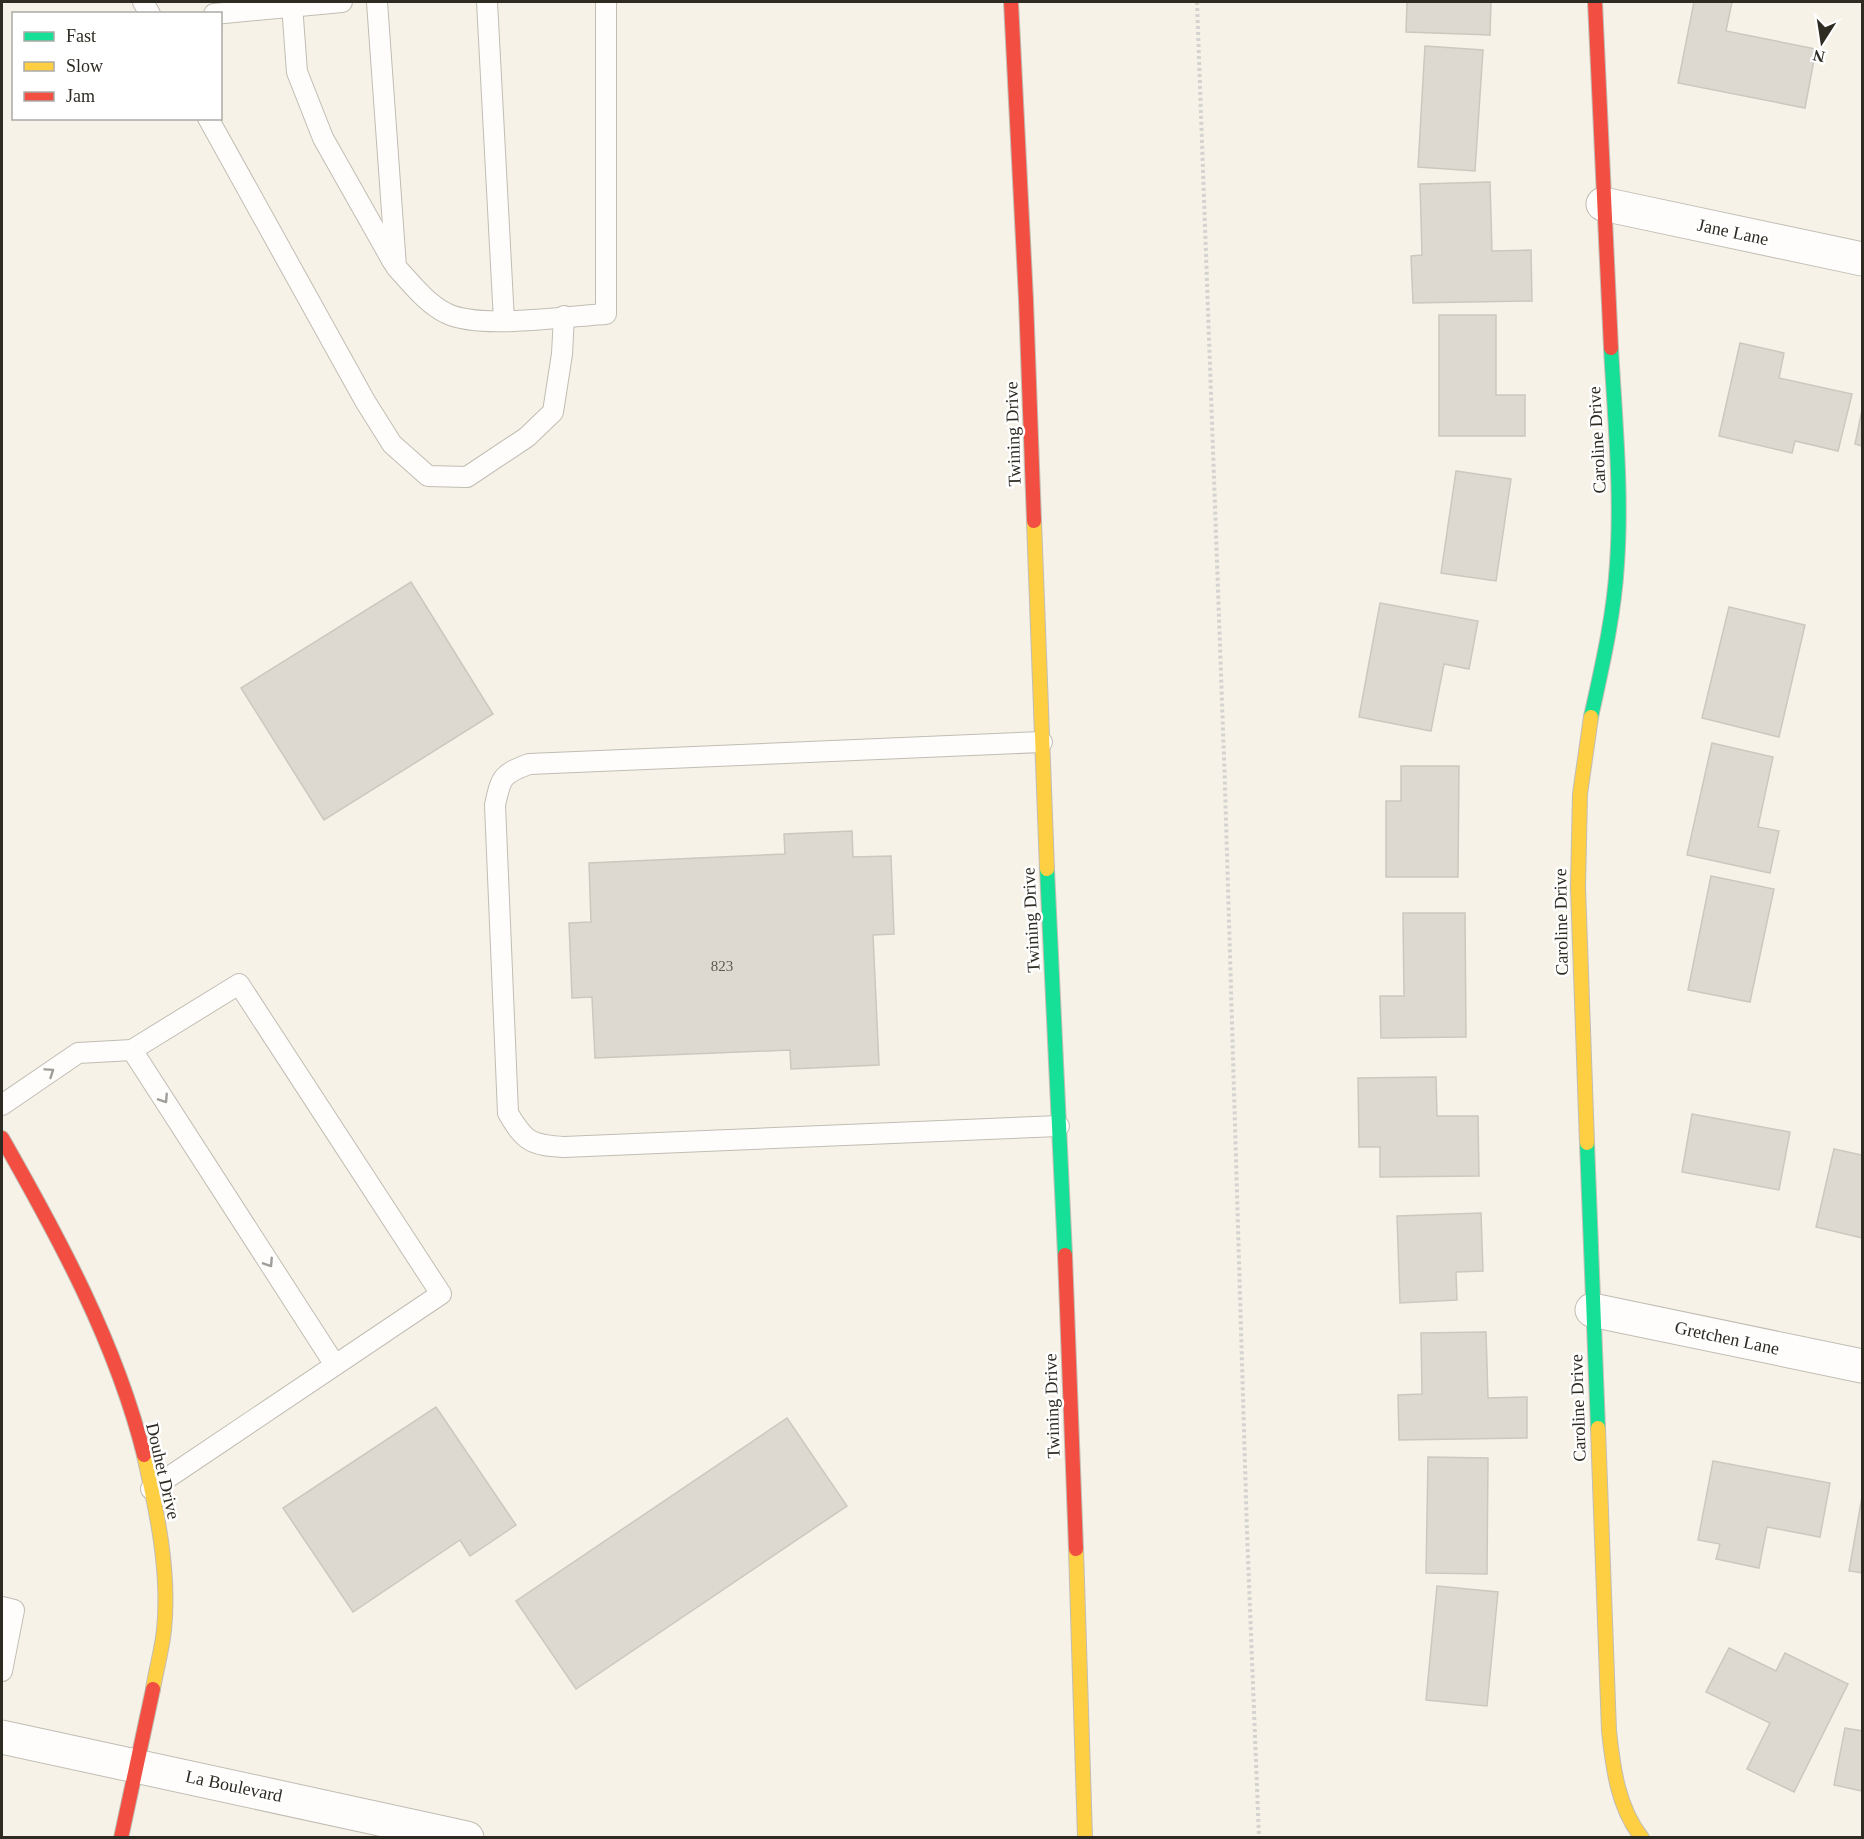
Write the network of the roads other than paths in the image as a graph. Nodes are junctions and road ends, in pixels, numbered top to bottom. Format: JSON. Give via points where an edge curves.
{"nodes":[{"id":1,"x":342,"y":2,"type":"edge"},
{"id":2,"x":377,"y":2,"type":"edge"},
{"id":3,"x":487,"y":2,"type":"edge"},
{"id":4,"x":606,"y":2,"type":"edge"},
{"id":5,"x":1011,"y":2,"type":"edge"},
{"id":6,"x":1595,"y":2,"type":"edge"},
{"id":7,"x":291,"y":5,"type":"junction"},
{"id":8,"x":222,"y":13,"type":"edge"},
{"id":9,"x":209,"y":120,"type":"edge"},
{"id":10,"x":1603,"y":204,"type":"junction"},
{"id":11,"x":1863,"y":259,"type":"edge"},
{"id":12,"x":396,"y":267,"type":"junction"},
{"id":13,"x":564,"y":316,"type":"junction"},
{"id":14,"x":504,"y":321,"type":"junction"},
{"id":15,"x":1042,"y":742,"type":"junction"},
{"id":16,"x":132,"y":1050,"type":"junction"},
{"id":17,"x":2,"y":1105,"type":"edge"},
{"id":18,"x":1059,"y":1126,"type":"junction"},
{"id":19,"x":2,"y":1138,"type":"edge"},
{"id":20,"x":1592,"y":1310,"type":"junction"},
{"id":21,"x":335,"y":1365,"type":"junction"},
{"id":22,"x":1863,"y":1366,"type":"edge"},
{"id":23,"x":151,"y":1489,"type":"junction"},
{"id":24,"x":2,"y":1607,"type":"edge"},
{"id":25,"x":2,"y":1671,"type":"edge"},
{"id":26,"x":2,"y":1737,"type":"edge"},
{"id":27,"x":138,"y":1765,"type":"junction"},
{"id":28,"x":122,"y":1838,"type":"edge"},
{"id":29,"x":467,"y":1838,"type":"edge"},
{"id":30,"x":1085,"y":1838,"type":"edge"},
{"id":31,"x":1642,"y":1838,"type":"edge"}],
"edges":[{"from":1,"to":7,"type":"lane"},
{"from":2,"to":12,"type":"lane"},
{"from":3,"to":14,"type":"lane"},
{"from":4,"to":13,"type":"lane","via":[[606,314]]},
{"from":5,"to":15,"type":"street","name":"Twining Drive"},
{"from":6,"to":10,"type":"street","name":"Caroline Drive"},
{"from":7,"to":8,"type":"lane"},
{"from":7,"to":12,"type":"lane","via":[[297,72],[322,138]]},
{"from":9,"to":13,"type":"lane","via":[[365,401],[392,444],[428,476],[467,477],[527,437],[553,412]]},
{"from":10,"to":11,"type":"street","name":"Jane Lane"},
{"from":10,"to":20,"type":"street","name":"Caroline Drive","via":[[1619,500],[1617,565],[1608,640],[1589,727],[1580,794],[1578,887]]},
{"from":12,"to":14,"type":"lane","via":[[420,294],[447,314]]},
{"from":13,"to":14,"type":"lane"},
{"from":15,"to":18,"type":"street","name":"Twining Drive"},
{"from":15,"to":18,"type":"lane","via":[[529,764],[508,772],[498,788],[495,805],[508,1113],[520,1134],[539,1145],[564,1147]]},
{"from":17,"to":16,"type":"lane","one_way":true,"via":[[78,1053]]},
{"from":16,"to":21,"type":"lane","one_way":true},
{"from":16,"to":21,"type":"lane","via":[[239,984],[441,1294]]},
{"from":18,"to":30,"type":"street","name":"Twining Drive"},
{"from":19,"to":23,"type":"street","name":"Douhet Drive","via":[[55,1231],[116,1366]]},
{"from":20,"to":22,"type":"street","name":"Gretchen Lane"},
{"from":20,"to":31,"type":"street","name":"Caroline Drive","via":[[1609,1731],[1621,1799]]},
{"from":21,"to":23,"type":"lane"},
{"from":23,"to":27,"type":"street","name":"Douhet Drive","via":[[164,1567],[164,1630]]},
{"from":24,"to":25,"type":"lane","via":[[14,1610]]},
{"from":26,"to":27,"type":"street","name":"La Boulevard"},
{"from":27,"to":28,"type":"street","name":"Douhet Drive"},
{"from":27,"to":29,"type":"street","name":"La Boulevard"}]}
